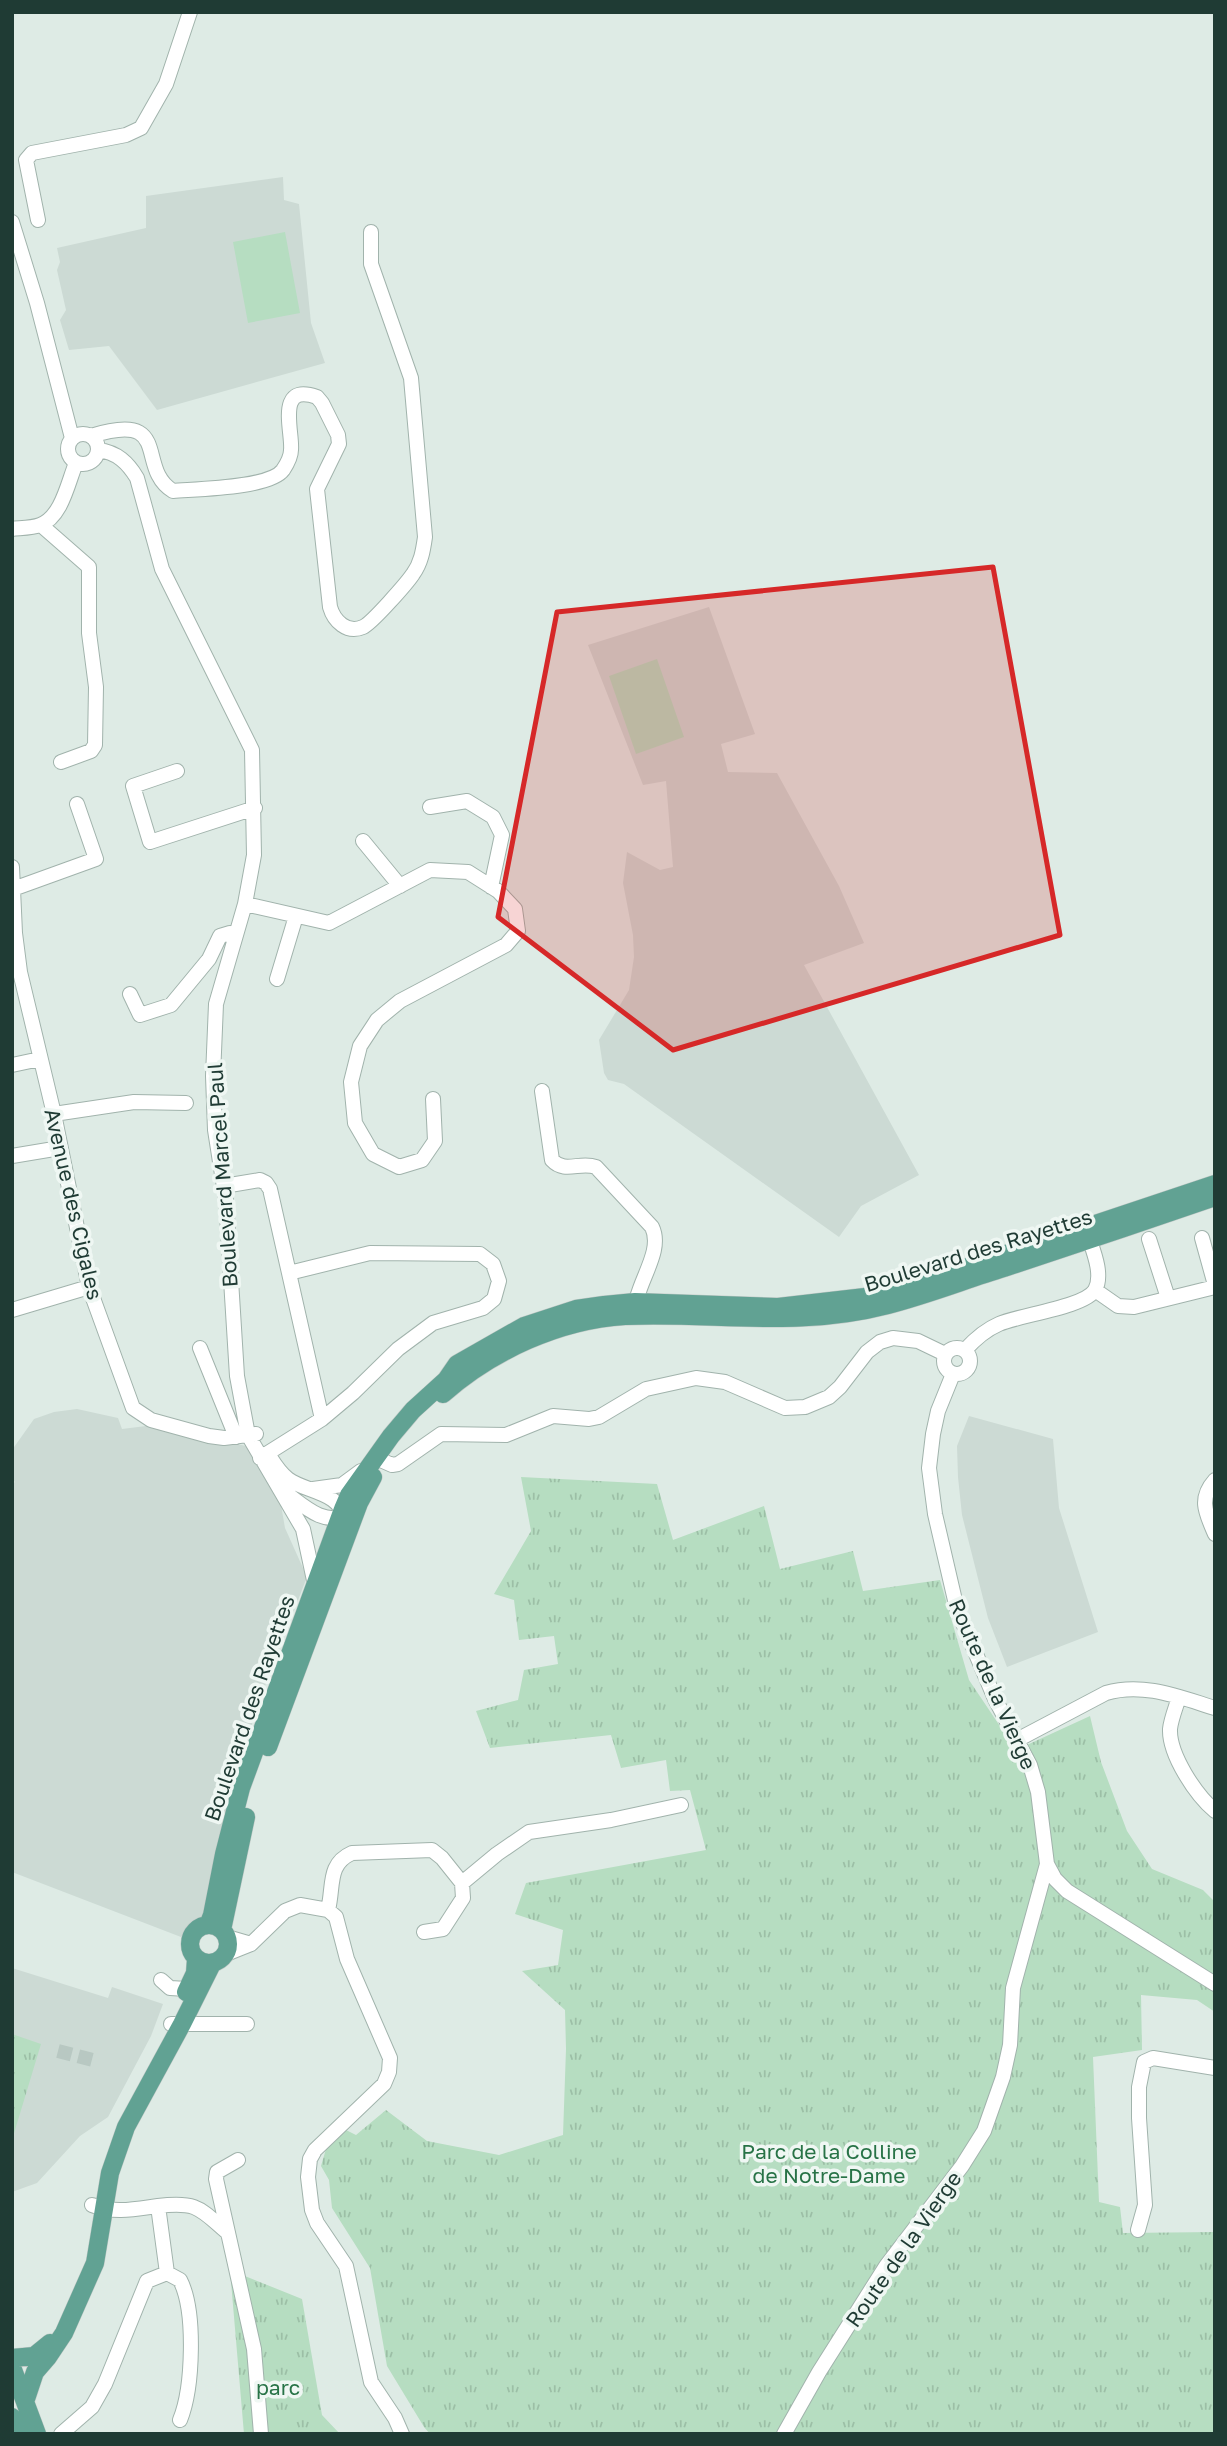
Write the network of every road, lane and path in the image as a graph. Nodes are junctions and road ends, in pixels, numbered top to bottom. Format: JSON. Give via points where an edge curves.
{"nodes":[{"id":1,"x":190,"y":12,"type":"edge"},
{"id":2,"x":38,"y":220,"type":"dead end"},
{"id":3,"x":12,"y":222,"type":"edge"},
{"id":4,"x":371,"y":232,"type":"dead end"},
{"id":5,"x":91,"y":436,"type":"junction"},
{"id":6,"x":72,"y":438,"type":"junction"},
{"id":7,"x":98,"y":450,"type":"junction"},
{"id":8,"x":76,"y":463,"type":"junction"},
{"id":9,"x":41,"y":525,"type":"junction"},
{"id":10,"x":12,"y":530,"type":"edge"},
{"id":11,"x":61,"y":762,"type":"dead end"},
{"id":12,"x":177,"y":771,"type":"dead end"},
{"id":13,"x":77,"y":804,"type":"dead end"},
{"id":14,"x":430,"y":807,"type":"dead end"},
{"id":15,"x":255,"y":808,"type":"junction"},
{"id":16,"x":363,"y":841,"type":"dead end"},
{"id":17,"x":12,"y":867,"type":"edge"},
{"id":18,"x":400,"y":886,"type":"junction"},
{"id":19,"x":492,"y":887,"type":"junction"},
{"id":20,"x":13,"y":889,"type":"edge"},
{"id":21,"x":245,"y":904,"type":"junction"},
{"id":22,"x":296,"y":916,"type":"junction"},
{"id":23,"x":236,"y":935,"type":"junction"},
{"id":24,"x":277,"y":979,"type":"dead end"},
{"id":25,"x":130,"y":994,"type":"dead end"},
{"id":26,"x":40,"y":1059,"type":"junction"},
{"id":27,"x":12,"y":1065,"type":"edge"},
{"id":28,"x":542,"y":1091,"type":"dead end"},
{"id":29,"x":433,"y":1099,"type":"dead end"},
{"id":30,"x":186,"y":1103,"type":"dead end"},
{"id":31,"x":54,"y":1114,"type":"junction"},
{"id":32,"x":60,"y":1148,"type":"junction"},
{"id":33,"x":12,"y":1156,"type":"edge"},
{"id":34,"x":1215,"y":1184,"type":"edge"},
{"id":35,"x":224,"y":1186,"type":"junction"},
{"id":36,"x":1215,"y":1197,"type":"edge"},
{"id":37,"x":1087,"y":1234,"type":"junction"},
{"id":38,"x":1202,"y":1238,"type":"dead end"},
{"id":39,"x":1149,"y":1239,"type":"dead end"},
{"id":40,"x":289,"y":1273,"type":"junction"},
{"id":41,"x":1215,"y":1286,"type":"edge"},
{"id":42,"x":89,"y":1287,"type":"junction"},
{"id":43,"x":1095,"y":1290,"type":"junction"},
{"id":44,"x":1168,"y":1298,"type":"junction"},
{"id":45,"x":12,"y":1310,"type":"edge"},
{"id":46,"x":635,"y":1310,"type":"junction"},
{"id":47,"x":200,"y":1348,"type":"dead end"},
{"id":48,"x":965,"y":1350,"type":"junction"},
{"id":49,"x":945,"y":1354,"type":"junction"},
{"id":50,"x":457,"y":1364,"type":"junction"},
{"id":51,"x":953,"y":1374,"type":"junction"},
{"id":52,"x":322,"y":1419,"type":"junction"},
{"id":53,"x":247,"y":1435,"type":"junction"},
{"id":54,"x":264,"y":1456,"type":"junction"},
{"id":55,"x":383,"y":1461,"type":"junction"},
{"id":56,"x":1215,"y":1480,"type":"edge"},
{"id":57,"x":279,"y":1488,"type":"junction"},
{"id":58,"x":309,"y":1489,"type":"junction"},
{"id":59,"x":346,"y":1514,"type":"junction"},
{"id":60,"x":1215,"y":1534,"type":"edge"},
{"id":61,"x":323,"y":1581,"type":"junction"},
{"id":62,"x":1179,"y":1697,"type":"junction"},
{"id":63,"x":1215,"y":1708,"type":"edge"},
{"id":64,"x":1017,"y":1740,"type":"junction"},
{"id":65,"x":681,"y":1805,"type":"dead end"},
{"id":66,"x":1215,"y":1811,"type":"edge"},
{"id":67,"x":1047,"y":1864,"type":"junction"},
{"id":68,"x":462,"y":1883,"type":"junction"},
{"id":69,"x":328,"y":1910,"type":"junction"},
{"id":70,"x":424,"y":1932,"type":"dead end"},
{"id":71,"x":215,"y":1945,"type":"junction"},
{"id":72,"x":161,"y":1980,"type":"dead end"},
{"id":73,"x":1215,"y":1983,"type":"edge"},
{"id":74,"x":187,"y":1989,"type":"junction"},
{"id":75,"x":177,"y":2024,"type":"junction"},
{"id":76,"x":247,"y":2024,"type":"dead end"},
{"id":77,"x":1215,"y":2068,"type":"edge"},
{"id":78,"x":239,"y":2160,"type":"dead end"},
{"id":79,"x":159,"y":2206,"type":"junction"},
{"id":80,"x":98,"y":2207,"type":"junction"},
{"id":81,"x":1138,"y":2230,"type":"dead end"},
{"id":82,"x":228,"y":2233,"type":"junction"},
{"id":83,"x":85,"y":2254,"type":"junction"},
{"id":84,"x":167,"y":2273,"type":"junction"},
{"id":85,"x":12,"y":2342,"type":"edge"},
{"id":86,"x":13,"y":2369,"type":"edge"},
{"id":87,"x":35,"y":2372,"type":"junction"},
{"id":88,"x":25,"y":2402,"type":"junction"},
{"id":89,"x":12,"y":2417,"type":"edge"},
{"id":90,"x":180,"y":2420,"type":"dead end"},
{"id":91,"x":19,"y":2434,"type":"edge"},
{"id":92,"x":36,"y":2434,"type":"edge"},
{"id":93,"x":61,"y":2434,"type":"edge"},
{"id":94,"x":261,"y":2434,"type":"edge"},
{"id":95,"x":402,"y":2434,"type":"edge"},
{"id":96,"x":784,"y":2434,"type":"edge"}],
"edges":[{"from":1,"to":2,"type":"street","via":[[166,84],[141,128],[32,153],[26,160]]},
{"from":3,"to":6,"type":"street"},
{"from":4,"to":5,"type":"street","via":[[371,264],[411,378],[425,537],[414,573],[369,623],[356,628],[342,625],[330,607],[317,489],[339,444],[317,397],[302,396],[290,404],[288,461],[278,476],[259,482],[173,491],[162,482],[152,449],[141,435],[117,428]]},
{"from":5,"to":6,"type":"street"},
{"from":5,"to":7,"type":"street"},
{"from":6,"to":8,"type":"street","via":[[68,453]]},
{"from":7,"to":8,"type":"street","via":[[92,462]]},
{"from":7,"to":15,"type":"street","name":"Boulevard Marcel Paul","via":[[119,457],[137,478],[162,569],[252,750]]},
{"from":8,"to":9,"type":"street","via":[[58,509]]},
{"from":9,"to":10,"type":"street"},
{"from":9,"to":11,"type":"street","via":[[89,567],[89,633],[96,687],[94,745],[91,751]]},
{"from":12,"to":15,"type":"street","via":[[132,786],[149,842]]},
{"from":13,"to":20,"type":"street","via":[[96,859]]},
{"from":14,"to":19,"type":"street","via":[[467,801],[493,817],[502,835]]},
{"from":15,"to":21,"type":"street","name":"Boulevard Marcel Paul","via":[[254,855]]},
{"from":16,"to":18,"type":"street"},
{"from":17,"to":20,"type":"street","name":"Avenue des Cigales"},
{"from":18,"to":19,"type":"street","via":[[430,870],[468,872]]},
{"from":18,"to":22,"type":"street","via":[[329,923]]},
{"from":19,"to":29,"type":"street","via":[[515,909],[518,931],[506,945],[400,1001],[377,1020],[360,1046],[351,1082],[355,1124],[373,1154],[399,1167],[422,1160],[435,1141]]},
{"from":20,"to":26,"type":"street","name":"Avenue des Cigales","via":[[20,972]]},
{"from":21,"to":22,"type":"street"},
{"from":21,"to":23,"type":"street","name":"Boulevard Marcel Paul"},
{"from":22,"to":24,"type":"street"},
{"from":23,"to":25,"type":"street","via":[[220,936],[209,959],[171,1005],[140,1015]]},
{"from":23,"to":35,"type":"street","name":"Boulevard Marcel Paul","via":[[215,1016],[215,1130]]},
{"from":26,"to":27,"type":"street"},
{"from":26,"to":31,"type":"street","name":"Avenue des Cigales"},
{"from":28,"to":46,"type":"street","via":[[552,1160],[567,1168],[596,1167],[656,1235]]},
{"from":30,"to":31,"type":"street","via":[[134,1102]]},
{"from":31,"to":32,"type":"street","name":"Avenue des Cigales"},
{"from":32,"to":33,"type":"street"},
{"from":32,"to":42,"type":"street","name":"Avenue des Cigales"},
{"from":34,"to":37,"type":"main road","name":"Boulevard des Rayettes"},
{"from":35,"to":40,"type":"street","via":[[266,1183]]},
{"from":35,"to":53,"type":"street","name":"Boulevard Marcel Paul","via":[[233,1333]]},
{"from":36,"to":37,"type":"main road","name":"Boulevard des Rayettes"},
{"from":37,"to":43,"type":"street","via":[[1096,1263]]},
{"from":37,"to":46,"type":"main road","name":"Boulevard des Rayettes","via":[[865,1297],[778,1307]]},
{"from":38,"to":41,"type":"street"},
{"from":39,"to":44,"type":"street"},
{"from":40,"to":52,"type":"street"},
{"from":40,"to":52,"type":"street","via":[[370,1254],[480,1254],[493,1264],[499,1281],[494,1299],[483,1308],[433,1322]]},
{"from":41,"to":44,"type":"street"},
{"from":42,"to":45,"type":"street"},
{"from":42,"to":53,"type":"street","name":"Avenue des Cigales","via":[[133,1408],[150,1420],[192,1432],[224,1438]]},
{"from":43,"to":44,"type":"street","via":[[1118,1306],[1143,1306]]},
{"from":43,"to":48,"type":"street","via":[[1077,1302],[1000,1323]]},
{"from":46,"to":50,"type":"main road","name":"Boulevard des Rayettes","via":[[576,1309],[524,1326]]},
{"from":46,"to":55,"type":"main road","name":"Boulevard des Rayettes","via":[[548,1332],[495,1357],[445,1392]]},
{"from":47,"to":53,"type":"street"},
{"from":48,"to":49,"type":"street","via":[[956,1347]]},
{"from":48,"to":51,"type":"street","via":[[970,1356],[969,1368]]},
{"from":49,"to":51,"type":"street","via":[[944,1366]]},
{"from":49,"to":55,"type":"street","via":[[918,1341],[893,1338],[880,1342],[840,1388],[805,1407],[785,1408],[726,1382],[696,1378],[646,1389],[599,1417],[553,1416],[506,1435],[441,1434],[398,1464]]},
{"from":50,"to":58,"type":"street","via":[[401,1416],[360,1474],[342,1485]]},
{"from":50,"to":59,"type":"main road","name":"Boulevard des Rayettes","via":[[391,1436],[349,1495]]},
{"from":51,"to":64,"type":"street","name":"Route de la Vierge","via":[[933,1434],[929,1468],[934,1514],[957,1609]]},
{"from":52,"to":54,"type":"street"},
{"from":53,"to":54,"type":"street","name":"Boulevard Marcel Paul"},
{"from":54,"to":57,"type":"street","name":"Boulevard Marcel Paul"},
{"from":54,"to":58,"type":"street","name":"Boulevard Marcel Paul","via":[[285,1478]]},
{"from":55,"to":59,"type":"main road","name":"Boulevard des Rayettes"},
{"from":56,"to":60,"type":"street","via":[[1204,1501]]},
{"from":57,"to":59,"type":"street","name":"Boulevard Marcel Paul","via":[[323,1517]]},
{"from":57,"to":61,"type":"street","name":"Boulevard Marcel Paul","via":[[303,1529]]},
{"from":58,"to":59,"type":"street","name":"Boulevard Marcel Paul","via":[[335,1501]]},
{"from":59,"to":61,"type":"main road","name":"Boulevard des Rayettes"},
{"from":61,"to":71,"type":"main road","name":"Boulevard des Rayettes","via":[[241,1788],[231,1855],[212,1915]]},
{"from":62,"to":63,"type":"street"},
{"from":62,"to":64,"type":"street","via":[[1145,1689],[1106,1693]]},
{"from":62,"to":66,"type":"street","via":[[1170,1727],[1172,1745],[1182,1767]]},
{"from":64,"to":67,"type":"street","name":"Route de la Vierge","via":[[1038,1792]]},
{"from":65,"to":68,"type":"street","via":[[529,1832]]},
{"from":67,"to":73,"type":"street","via":[[1067,1891]]},
{"from":67,"to":96,"type":"street","name":"Route de la Vierge","via":[[1013,1988],[1003,2077],[984,2131],[886,2266]]},
{"from":68,"to":69,"type":"street","via":[[432,1850],[352,1853],[335,1868]]},
{"from":68,"to":70,"type":"street","via":[[463,1898],[455,1914],[443,1929]]},
{"from":69,"to":71,"type":"street","via":[[300,1905],[285,1912],[251,1944]]},
{"from":69,"to":95,"type":"street","via":[[336,1917],[347,1959],[390,2058],[390,2071],[384,2084],[315,2150],[308,2177],[312,2210],[346,2266],[371,2382]]},
{"from":71,"to":74,"type":"main road","name":"Boulevard des Rayettes"},
{"from":71,"to":75,"type":"main road","name":"Boulevard des Rayettes"},
{"from":72,"to":74,"type":"street","via":[[170,1988]]},
{"from":74,"to":75,"type":"main road","name":"Boulevard des Rayettes"},
{"from":75,"to":76,"type":"street"},
{"from":75,"to":80,"type":"main road","name":"Boulevard des Rayettes","via":[[136,2083],[111,2132],[97,2175]]},
{"from":77,"to":81,"type":"street","via":[[1153,2058],[1144,2062],[1139,2118],[1145,2205]]},
{"from":78,"to":82,"type":"street","via":[[217,2172]]},
{"from":79,"to":80,"type":"street","via":[[120,2211]]},
{"from":79,"to":82,"type":"street","via":[[188,2204]]},
{"from":79,"to":84,"type":"street"},
{"from":80,"to":83,"type":"main road","name":"Boulevard des Rayettes"},
{"from":80,"to":87,"type":"main road","name":"Boulevard des Rayettes","via":[[95,2263],[64,2333]]},
{"from":82,"to":94,"type":"street","via":[[254,2349]]},
{"from":83,"to":85,"type":"main road","via":[[54,2328],[29,2346]]},
{"from":83,"to":86,"type":"main road","name":"Boulevard des Rayettes","via":[[86,2269],[77,2295],[50,2343]]},
{"from":84,"to":90,"type":"street","via":[[180,2280],[186,2298],[190,2376]]},
{"from":84,"to":93,"type":"street","via":[[148,2281],[92,2407]]},
{"from":86,"to":87,"type":"main road"},
{"from":86,"to":88,"type":"main road"},
{"from":86,"to":92,"type":"main road"},
{"from":87,"to":88,"type":"main road","name":"Boulevard des Rayettes"},
{"from":88,"to":92,"type":"main road"},
{"from":89,"to":91,"type":"main road"}]}
